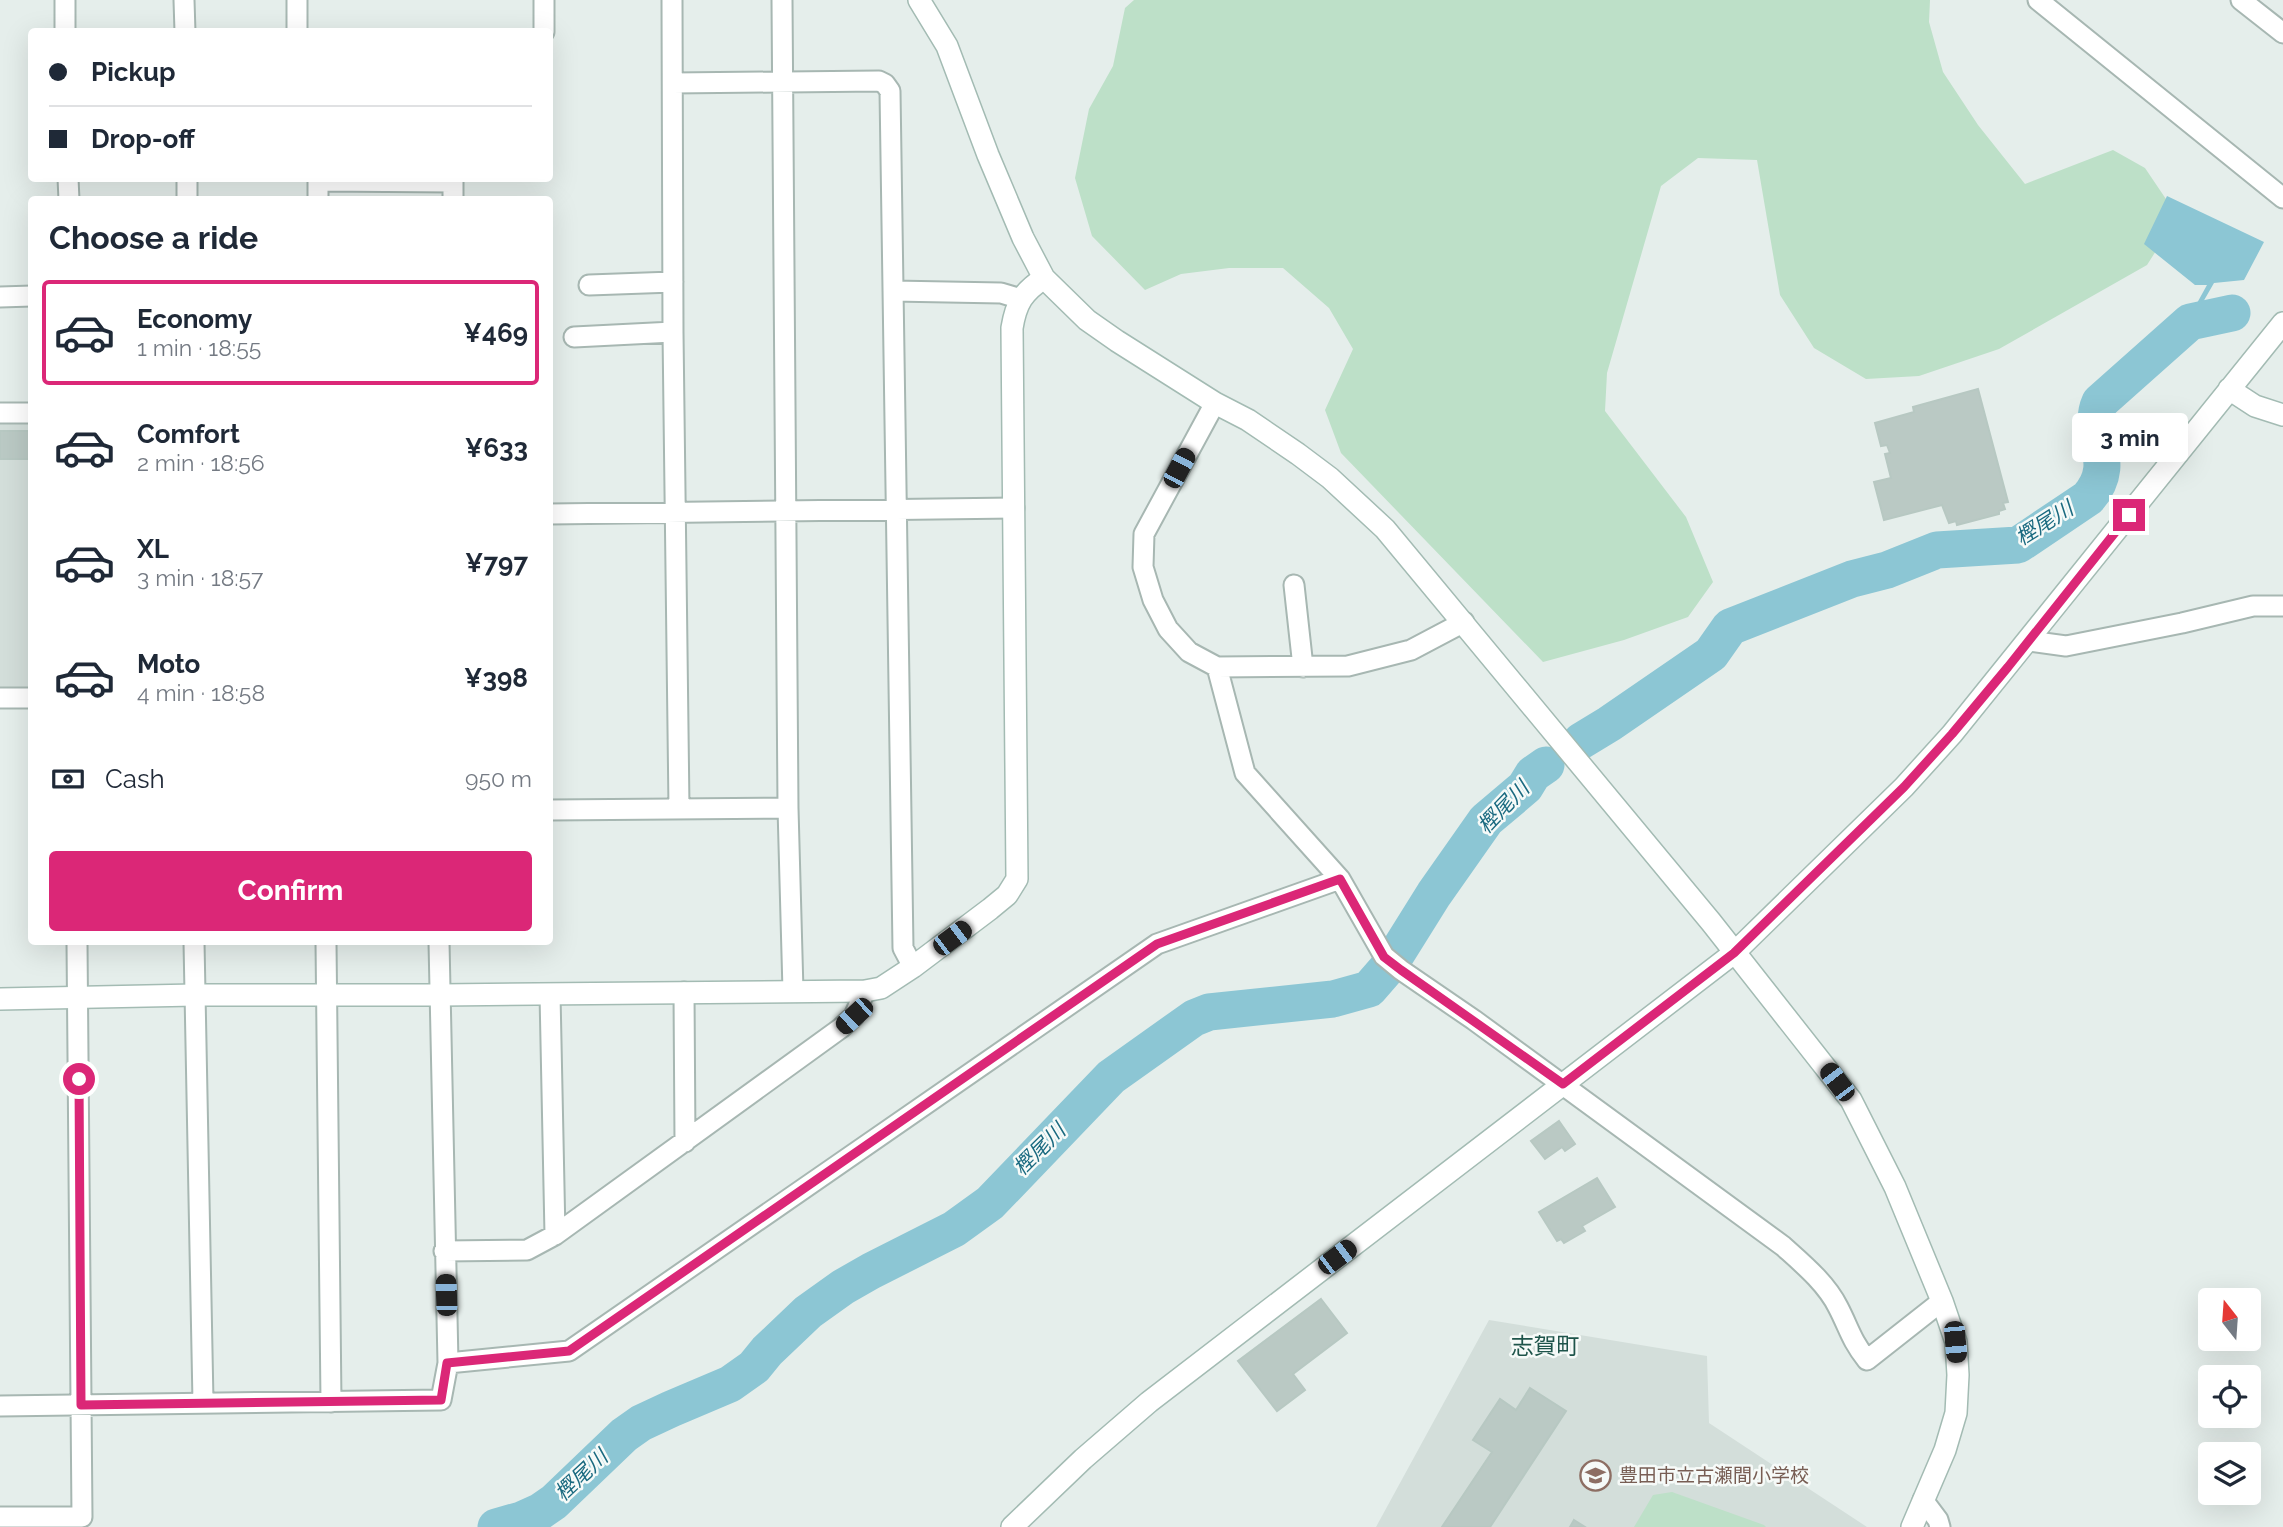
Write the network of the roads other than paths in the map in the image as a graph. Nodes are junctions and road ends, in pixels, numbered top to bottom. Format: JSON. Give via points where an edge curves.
{"nodes":[{"id":1,"x":65,"y":0,"type":"edge"},
{"id":2,"x":184,"y":0,"type":"edge"},
{"id":3,"x":297,"y":0,"type":"edge"},
{"id":4,"x":544,"y":0,"type":"edge"},
{"id":5,"x":672,"y":0,"type":"edge"},
{"id":6,"x":782,"y":0,"type":"edge"},
{"id":7,"x":919,"y":0,"type":"edge"},
{"id":8,"x":2038,"y":0,"type":"edge"},
{"id":9,"x":2241,"y":0,"type":"edge"},
{"id":10,"x":65,"y":28,"type":"edge"},
{"id":11,"x":185,"y":28,"type":"edge"},
{"id":12,"x":297,"y":28,"type":"edge"},
{"id":13,"x":544,"y":28,"type":"edge"},
{"id":14,"x":2283,"y":33,"type":"edge"},
{"id":15,"x":782,"y":82,"type":"junction"},
{"id":16,"x":673,"y":83,"type":"junction"},
{"id":17,"x":319,"y":186,"type":"edge"},
{"id":18,"x":453,"y":187,"type":"edge"},
{"id":19,"x":2280,"y":189,"type":"edge"},
{"id":20,"x":1044,"y":278,"type":"junction"},
{"id":21,"x":673,"y":282,"type":"junction"},
{"id":22,"x":589,"y":285,"type":"dead end"},
{"id":23,"x":893,"y":291,"type":"junction"},
{"id":24,"x":28,"y":296,"type":"edge"},
{"id":25,"x":0,"y":297,"type":"edge"},
{"id":26,"x":1021,"y":299,"type":"junction"},
{"id":27,"x":2283,"y":323,"type":"edge"},
{"id":28,"x":673,"y":332,"type":"junction"},
{"id":29,"x":574,"y":337,"type":"dead end"},
{"id":30,"x":2229,"y":389,"type":"junction"},
{"id":31,"x":1214,"y":403,"type":"junction"},
{"id":32,"x":0,"y":413,"type":"edge"},
{"id":33,"x":28,"y":413,"type":"edge"},
{"id":34,"x":2283,"y":415,"type":"edge"},
{"id":35,"x":1014,"y":508,"type":"junction"},
{"id":36,"x":896,"y":510,"type":"junction"},
{"id":37,"x":786,"y":511,"type":"junction"},
{"id":38,"x":676,"y":512,"type":"junction"},
{"id":39,"x":553,"y":514,"type":"edge"},
{"id":40,"x":1294,"y":585,"type":"dead end"},
{"id":41,"x":2283,"y":606,"type":"edge"},
{"id":42,"x":1464,"y":622,"type":"junction"},
{"id":43,"x":2029,"y":641,"type":"junction"},
{"id":44,"x":1217,"y":667,"type":"junction"},
{"id":45,"x":1303,"y":667,"type":"junction"},
{"id":46,"x":0,"y":698,"type":"edge"},
{"id":47,"x":28,"y":698,"type":"edge"},
{"id":48,"x":788,"y":807,"type":"junction"},
{"id":49,"x":679,"y":808,"type":"junction"},
{"id":50,"x":553,"y":810,"type":"edge"},
{"id":51,"x":1340,"y":879,"type":"junction"},
{"id":52,"x":77,"y":945,"type":"edge"},
{"id":53,"x":194,"y":945,"type":"edge"},
{"id":54,"x":326,"y":945,"type":"edge"},
{"id":55,"x":439,"y":945,"type":"edge"},
{"id":56,"x":1734,"y":953,"type":"junction"},
{"id":57,"x":913,"y":967,"type":"junction"},
{"id":58,"x":793,"y":991,"type":"junction"},
{"id":59,"x":865,"y":991,"type":"junction"},
{"id":60,"x":684,"y":992,"type":"junction"},
{"id":61,"x":550,"y":994,"type":"junction"},
{"id":62,"x":195,"y":995,"type":"junction"},
{"id":63,"x":441,"y":995,"type":"junction"},
{"id":64,"x":327,"y":996,"type":"junction"},
{"id":65,"x":78,"y":998,"type":"junction"},
{"id":66,"x":0,"y":999,"type":"edge"},
{"id":67,"x":1563,"y":1084,"type":"junction"},
{"id":68,"x":685,"y":1142,"type":"junction"},
{"id":69,"x":555,"y":1235,"type":"junction"},
{"id":70,"x":444,"y":1251,"type":"junction"},
{"id":71,"x":1942,"y":1301,"type":"junction"},
{"id":72,"x":447,"y":1363,"type":"junction"},
{"id":73,"x":203,"y":1402,"type":"junction"},
{"id":74,"x":331,"y":1402,"type":"junction"},
{"id":75,"x":81,"y":1405,"type":"junction"},
{"id":76,"x":0,"y":1406,"type":"edge"},
{"id":77,"x":1923,"y":1500,"type":"junction"},
{"id":78,"x":0,"y":1517,"type":"edge"},
{"id":79,"x":82,"y":1522,"type":"edge"},
{"id":80,"x":1012,"y":1527,"type":"edge"},
{"id":81,"x":1912,"y":1527,"type":"edge"},
{"id":82,"x":1940,"y":1527,"type":"edge"}],
"edges":[{"from":1,"to":10,"type":"street"},
{"from":2,"to":11,"type":"street"},
{"from":3,"to":12,"type":"street"},
{"from":4,"to":13,"type":"street"},
{"from":5,"to":16,"type":"street"},
{"from":6,"to":15,"type":"street"},
{"from":7,"to":20,"type":"street","via":[[947,46],[988,155]]},
{"from":8,"to":19,"type":"street"},
{"from":9,"to":14,"type":"street"},
{"from":15,"to":16,"type":"street"},
{"from":15,"to":23,"type":"street","via":[[879,80],[890,91]]},
{"from":15,"to":37,"type":"street"},
{"from":16,"to":21,"type":"street"},
{"from":17,"to":18,"type":"street"},
{"from":20,"to":26,"type":"street"},
{"from":20,"to":31,"type":"street","via":[[1087,320]]},
{"from":21,"to":22,"type":"street"},
{"from":21,"to":28,"type":"street"},
{"from":23,"to":26,"type":"street","via":[[1001,293]]},
{"from":23,"to":36,"type":"street"},
{"from":24,"to":25,"type":"street"},
{"from":26,"to":35,"type":"street","via":[[1012,328]]},
{"from":27,"to":30,"type":"street"},
{"from":28,"to":29,"type":"street"},
{"from":28,"to":38,"type":"street"},
{"from":30,"to":34,"type":"street","via":[[2255,406]]},
{"from":30,"to":43,"type":"street"},
{"from":31,"to":42,"type":"street","via":[[1248,420],[1330,478],[1385,529]]},
{"from":31,"to":44,"type":"street","via":[[1144,534],[1143,567],[1168,629],[1189,652]]},
{"from":32,"to":33,"type":"street"},
{"from":35,"to":36,"type":"street"},
{"from":35,"to":57,"type":"street","via":[[1017,879],[1007,895]]},
{"from":36,"to":37,"type":"street"},
{"from":36,"to":57,"type":"street","via":[[903,948]]},
{"from":37,"to":38,"type":"street"},
{"from":37,"to":48,"type":"street"},
{"from":38,"to":39,"type":"street"},
{"from":38,"to":49,"type":"street"},
{"from":40,"to":45,"type":"street"},
{"from":41,"to":43,"type":"street","via":[[2253,606],[2066,646]]},
{"from":42,"to":45,"type":"street","via":[[1411,650],[1348,666]]},
{"from":42,"to":56,"type":"street"},
{"from":43,"to":56,"type":"street","via":[[1904,787]]},
{"from":44,"to":45,"type":"street"},
{"from":44,"to":51,"type":"street","via":[[1245,773]]},
{"from":46,"to":47,"type":"street"},
{"from":48,"to":49,"type":"street"},
{"from":48,"to":58,"type":"street"},
{"from":49,"to":50,"type":"street"},
{"from":51,"to":67,"type":"street","via":[[1384,957]]},
{"from":51,"to":72,"type":"street","via":[[1157,944],[569,1351]]},
{"from":52,"to":65,"type":"street"},
{"from":53,"to":62,"type":"street"},
{"from":54,"to":64,"type":"street"},
{"from":55,"to":63,"type":"street"},
{"from":56,"to":67,"type":"street"},
{"from":56,"to":71,"type":"street","via":[[1851,1100],[1895,1187]]},
{"from":57,"to":59,"type":"street","via":[[887,985]]},
{"from":58,"to":59,"type":"street"},
{"from":58,"to":60,"type":"street"},
{"from":59,"to":68,"type":"street","via":[[854,1016],[841,1028]]},
{"from":60,"to":61,"type":"street"},
{"from":60,"to":68,"type":"street"},
{"from":61,"to":63,"type":"street"},
{"from":61,"to":69,"type":"street"},
{"from":62,"to":64,"type":"street"},
{"from":62,"to":65,"type":"street"},
{"from":62,"to":73,"type":"street"},
{"from":63,"to":64,"type":"street"},
{"from":63,"to":70,"type":"street"},
{"from":64,"to":74,"type":"street"},
{"from":65,"to":66,"type":"street"},
{"from":65,"to":75,"type":"street"},
{"from":67,"to":71,"type":"street","via":[[1783,1246],[1838,1305],[1854,1343],[1867,1360]]},
{"from":67,"to":80,"type":"street","via":[[1149,1402]]},
{"from":68,"to":69,"type":"street"},
{"from":69,"to":70,"type":"street","via":[[527,1250]]},
{"from":70,"to":72,"type":"street"},
{"from":71,"to":77,"type":"street","via":[[1955,1342],[1956,1413]]},
{"from":72,"to":74,"type":"street","via":[[441,1400]]},
{"from":73,"to":74,"type":"street"},
{"from":73,"to":75,"type":"street"},
{"from":75,"to":76,"type":"street"},
{"from":75,"to":79,"type":"street"},
{"from":77,"to":81,"type":"street"},
{"from":77,"to":82,"type":"street"},
{"from":78,"to":79,"type":"street"}]}
